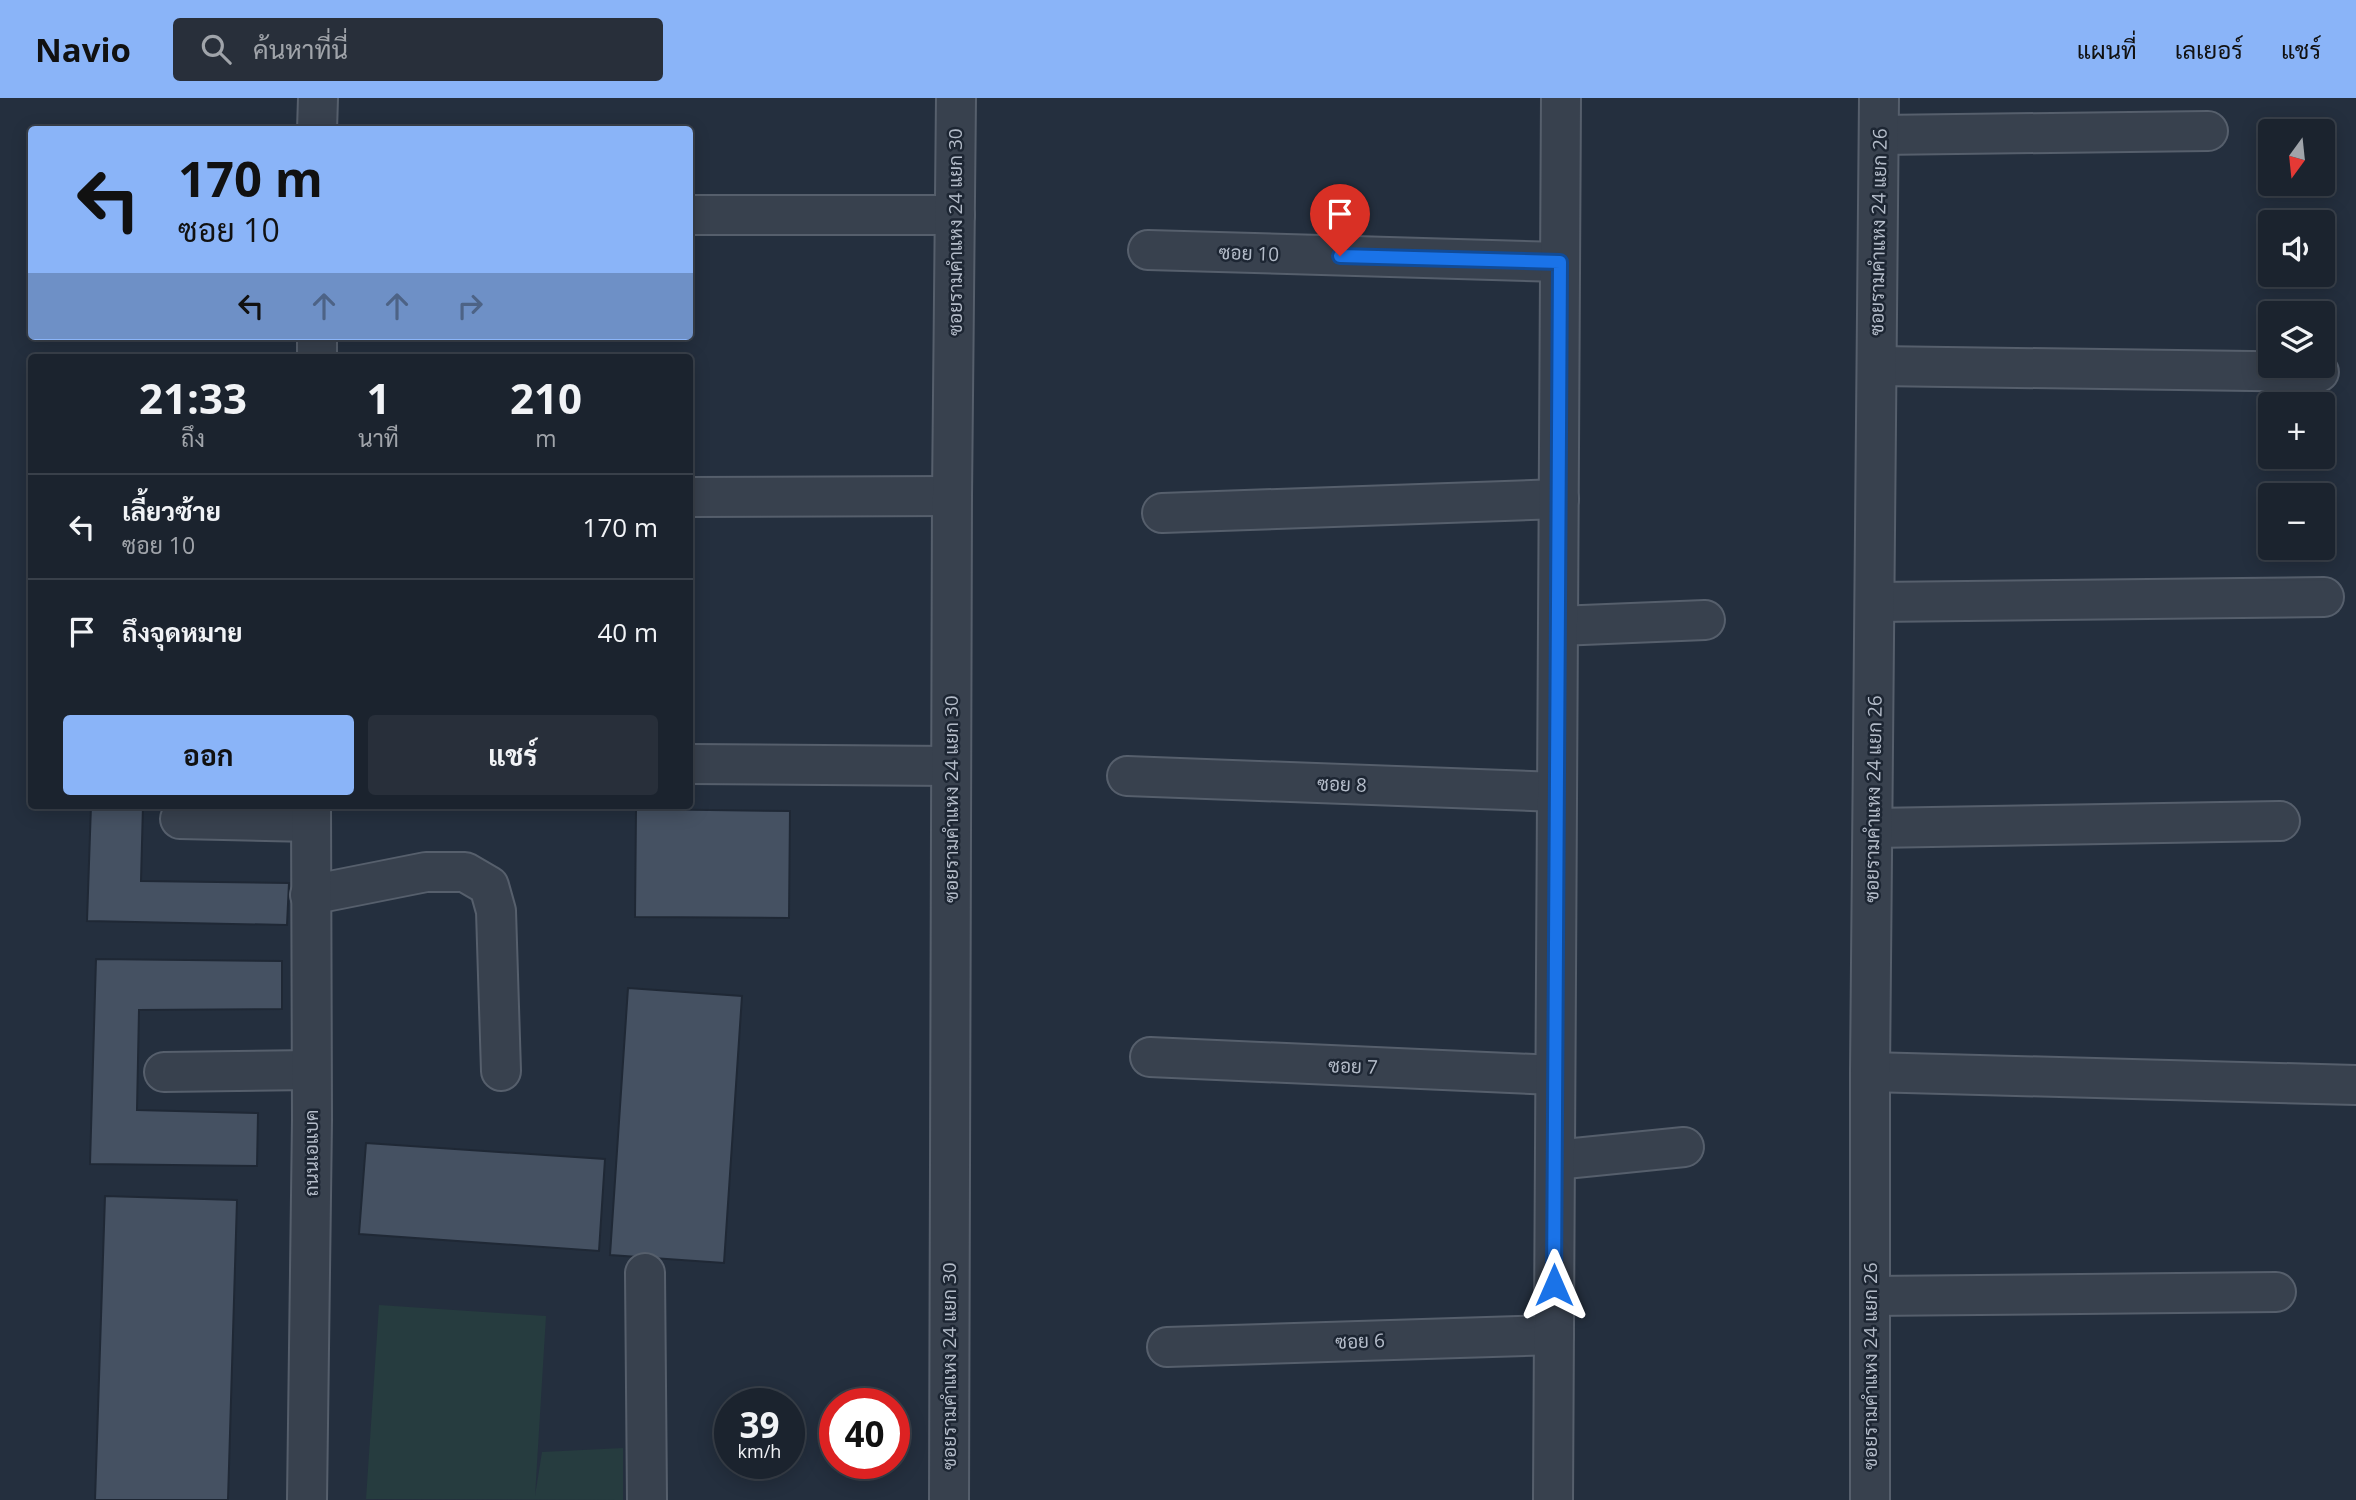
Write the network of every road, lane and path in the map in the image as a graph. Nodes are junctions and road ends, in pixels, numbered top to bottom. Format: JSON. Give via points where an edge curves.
{"nodes":[{"id":1,"x":318,"y":98,"type":"edge"},
{"id":2,"x":956,"y":98,"type":"edge"},
{"id":3,"x":1561,"y":98,"type":"edge"},
{"id":4,"x":1879,"y":116,"type":"edge"},
{"id":5,"x":317,"y":126,"type":"edge"},
{"id":6,"x":2208,"y":131,"type":"dead end"},
{"id":7,"x":693,"y":215,"type":"edge"},
{"id":8,"x":955,"y":215,"type":"junction"},
{"id":9,"x":1148,"y":250,"type":"dead end"},
{"id":10,"x":1560,"y":262,"type":"junction"},
{"id":11,"x":1877,"y":366,"type":"junction"},
{"id":12,"x":2258,"y":371,"type":"edge"},
{"id":13,"x":952,"y":496,"type":"junction"},
{"id":14,"x":693,"y":497,"type":"edge"},
{"id":15,"x":1559,"y":499,"type":"junction"},
{"id":16,"x":1162,"y":513,"type":"dead end"},
{"id":17,"x":2324,"y":597,"type":"dead end"},
{"id":18,"x":1876,"y":603,"type":"junction"},
{"id":19,"x":1705,"y":620,"type":"dead end"},
{"id":20,"x":1558,"y":626,"type":"junction"},
{"id":21,"x":693,"y":764,"type":"edge"},
{"id":22,"x":951,"y":766,"type":"junction"},
{"id":23,"x":1127,"y":776,"type":"dead end"},
{"id":24,"x":1557,"y":792,"type":"junction"},
{"id":25,"x":311,"y":814,"type":"edge"},
{"id":26,"x":180,"y":818,"type":"dead end"},
{"id":27,"x":2280,"y":821,"type":"dead end"},
{"id":28,"x":1873,"y":828,"type":"junction"},
{"id":29,"x":310,"y":895,"type":"junction"},
{"id":30,"x":1150,"y":1057,"type":"dead end"},
{"id":31,"x":311,"y":1070,"type":"junction"},
{"id":32,"x":501,"y":1071,"type":"dead end"},
{"id":33,"x":164,"y":1072,"type":"dead end"},
{"id":34,"x":1870,"y":1072,"type":"junction"},
{"id":35,"x":1555,"y":1075,"type":"junction"},
{"id":36,"x":2356,"y":1085,"type":"edge"},
{"id":37,"x":1684,"y":1147,"type":"dead end"},
{"id":38,"x":1555,"y":1160,"type":"junction"},
{"id":39,"x":645,"y":1273,"type":"dead end"},
{"id":40,"x":2276,"y":1292,"type":"dead end"},
{"id":41,"x":1870,"y":1296,"type":"junction"},
{"id":42,"x":1554,"y":1335,"type":"junction"},
{"id":43,"x":1167,"y":1347,"type":"dead end"},
{"id":44,"x":307,"y":1500,"type":"edge"},
{"id":45,"x":647,"y":1500,"type":"edge"},
{"id":46,"x":949,"y":1500,"type":"edge"},
{"id":47,"x":1553,"y":1500,"type":"edge"},
{"id":48,"x":1870,"y":1500,"type":"edge"}],
"edges":[{"from":1,"to":5,"type":"street"},
{"from":2,"to":8,"type":"street","name":"ซอยรามคำแหง 24 แยก 30"},
{"from":3,"to":10,"type":"street"},
{"from":4,"to":6,"type":"street"},
{"from":4,"to":11,"type":"street","name":"ซอยรามคำแหง 24 แยก 26"},
{"from":7,"to":8,"type":"street"},
{"from":8,"to":13,"type":"street","name":"ซอยรามคำแหง 24 แยก 30"},
{"from":9,"to":10,"type":"street","name":"ซอย 10"},
{"from":10,"to":15,"type":"street"},
{"from":11,"to":12,"type":"street"},
{"from":11,"to":18,"type":"street","name":"ซอยรามคำแหง 24 แยก 26"},
{"from":13,"to":14,"type":"street"},
{"from":13,"to":22,"type":"street","name":"ซอยรามคำแหง 24 แยก 30"},
{"from":15,"to":16,"type":"street"},
{"from":15,"to":20,"type":"street"},
{"from":17,"to":18,"type":"street"},
{"from":18,"to":28,"type":"street","name":"ซอยรามคำแหง 24 แยก 26"},
{"from":19,"to":20,"type":"street"},
{"from":20,"to":24,"type":"street"},
{"from":21,"to":22,"type":"street"},
{"from":22,"to":46,"type":"street","name":"ซอยรามคำแหง 24 แยก 30"},
{"from":23,"to":24,"type":"street","name":"ซอย 8"},
{"from":24,"to":35,"type":"street"},
{"from":25,"to":26,"type":"street"},
{"from":25,"to":29,"type":"street","name":"ถนนเอแบค"},
{"from":27,"to":28,"type":"street"},
{"from":28,"to":34,"type":"street","name":"ซอยรามคำแหง 24 แยก 26"},
{"from":29,"to":31,"type":"street","name":"ถนนเอแบค"},
{"from":29,"to":32,"type":"street","via":[[426,872],[465,872],[489,886],[496,911]]},
{"from":30,"to":35,"type":"street","name":"ซอย 7"},
{"from":31,"to":33,"type":"street"},
{"from":31,"to":44,"type":"street","name":"ถนนเอแบค"},
{"from":34,"to":36,"type":"street"},
{"from":34,"to":41,"type":"street","name":"ซอยรามคำแหง 24 แยก 26"},
{"from":35,"to":38,"type":"street"},
{"from":37,"to":38,"type":"street"},
{"from":38,"to":42,"type":"street"},
{"from":39,"to":45,"type":"street"},
{"from":40,"to":41,"type":"street"},
{"from":41,"to":48,"type":"street","name":"ซอยรามคำแหง 24 แยก 26"},
{"from":42,"to":43,"type":"street","name":"ซอย 6"},
{"from":42,"to":47,"type":"street"}]}
